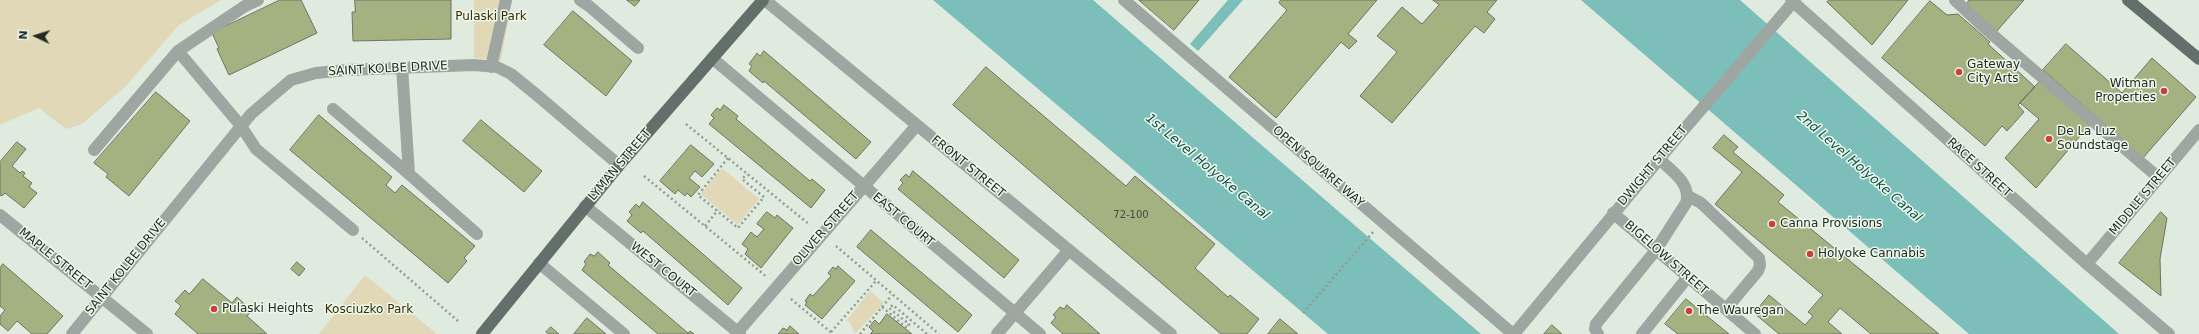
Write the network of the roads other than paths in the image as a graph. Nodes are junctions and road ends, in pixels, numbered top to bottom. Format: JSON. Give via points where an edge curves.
{"nodes":[{"id":1,"x":258,"y":0,"type":"edge"},
{"id":2,"x":506,"y":0,"type":"edge"},
{"id":3,"x":580,"y":0,"type":"edge"},
{"id":4,"x":764,"y":0,"type":"edge"},
{"id":5,"x":1124,"y":0,"type":"edge"},
{"id":6,"x":1955,"y":0,"type":"edge"},
{"id":7,"x":2128,"y":0,"type":"edge"},
{"id":8,"x":1793,"y":1,"type":"edge"},
{"id":9,"x":638,"y":48,"type":"dead end"},
{"id":10,"x":178,"y":51,"type":"junction"},
{"id":11,"x":712,"y":58,"type":"junction"},
{"id":12,"x":2199,"y":59,"type":"edge"},
{"id":13,"x":491,"y":67,"type":"junction"},
{"id":14,"x":402,"y":68,"type":"junction"},
{"id":15,"x":333,"y":108,"type":"dead end"},
{"id":16,"x":917,"y":125,"type":"junction"},
{"id":17,"x":242,"y":126,"type":"junction"},
{"id":18,"x":2199,"y":130,"type":"edge"},
{"id":19,"x":94,"y":150,"type":"dead end"},
{"id":20,"x":1659,"y":159,"type":"junction"},
{"id":21,"x":619,"y":165,"type":"junction"},
{"id":22,"x":409,"y":174,"type":"junction"},
{"id":23,"x":2159,"y":178,"type":"junction"},
{"id":24,"x":864,"y":186,"type":"junction"},
{"id":25,"x":1688,"y":196,"type":"junction"},
{"id":26,"x":585,"y":206,"type":"junction"},
{"id":27,"x":1613,"y":213,"type":"junction"},
{"id":28,"x":0,"y":215,"type":"edge"},
{"id":29,"x":353,"y":230,"type":"road end"},
{"id":30,"x":477,"y":234,"type":"dead end"},
{"id":31,"x":1069,"y":250,"type":"junction"},
{"id":32,"x":1656,"y":250,"type":"junction"},
{"id":33,"x":539,"y":263,"type":"junction"},
{"id":34,"x":2087,"y":264,"type":"junction"},
{"id":35,"x":1687,"y":278,"type":"junction"},
{"id":36,"x":103,"y":297,"type":"junction"},
{"id":37,"x":1726,"y":310,"type":"junction"},
{"id":38,"x":1014,"y":314,"type":"junction"},
{"id":39,"x":738,"y":333,"type":"edge"},
{"id":40,"x":72,"y":334,"type":"edge"},
{"id":41,"x":147,"y":334,"type":"edge"},
{"id":42,"x":483,"y":334,"type":"edge"},
{"id":43,"x":624,"y":334,"type":"edge"},
{"id":44,"x":997,"y":334,"type":"edge"},
{"id":45,"x":1040,"y":334,"type":"edge"},
{"id":46,"x":1171,"y":334,"type":"edge"},
{"id":47,"x":1513,"y":334,"type":"edge"},
{"id":48,"x":1598,"y":334,"type":"edge"},
{"id":49,"x":1642,"y":334,"type":"edge"},
{"id":50,"x":1755,"y":334,"type":"edge"},
{"id":51,"x":2169,"y":334,"type":"edge"}],
"edges":[{"from":1,"to":10,"type":"street"},
{"from":2,"to":13,"type":"street"},
{"from":3,"to":9,"type":"street"},
{"from":4,"to":11,"type":"main road","name":"LYMAN STREET"},
{"from":4,"to":16,"type":"street","name":"FRONT STREET"},
{"from":5,"to":47,"type":"street","name":"OPEN SQUARE WAY"},
{"from":6,"to":23,"type":"street"},
{"from":7,"to":12,"type":"main road"},
{"from":8,"to":20,"type":"street","name":"DWIGHT STREET"},
{"from":8,"to":34,"type":"street","name":"RACE STREET"},
{"from":10,"to":17,"type":"street"},
{"from":10,"to":19,"type":"street"},
{"from":11,"to":21,"type":"main road","name":"LYMAN STREET"},
{"from":11,"to":24,"type":"street","name":"EAST COURT"},
{"from":13,"to":14,"type":"street","name":"SAINT KOLBE DRIVE","via":[[473,65]]},
{"from":13,"to":21,"type":"street","name":"SAINT KOLBE DRIVE","via":[[511,74]]},
{"from":14,"to":17,"type":"street","name":"SAINT KOLBE DRIVE","via":[[331,71],[291,80],[251,114]]},
{"from":14,"to":22,"type":"street"},
{"from":15,"to":22,"type":"street"},
{"from":16,"to":24,"type":"street","name":"OLIVER STREET"},
{"from":16,"to":31,"type":"street","name":"FRONT STREET"},
{"from":17,"to":29,"type":"street","via":[[256,149]]},
{"from":17,"to":36,"type":"street","name":"SAINT KOLBE DRIVE"},
{"from":18,"to":23,"type":"street","name":"MIDDLE STREET"},
{"from":20,"to":25,"type":"street","via":[[1685,185]]},
{"from":20,"to":27,"type":"street","name":"DWIGHT STREET"},
{"from":21,"to":26,"type":"main road","name":"LYMAN STREET"},
{"from":22,"to":30,"type":"street"},
{"from":23,"to":34,"type":"street","name":"MIDDLE STREET"},
{"from":24,"to":38,"type":"street","name":"EAST COURT"},
{"from":24,"to":39,"type":"street","name":"OLIVER STREET"},
{"from":25,"to":32,"type":"street"},
{"from":25,"to":37,"type":"street","via":[[1700,203],[1759,258],[1758,271]]},
{"from":26,"to":33,"type":"main road","name":"LYMAN STREET"},
{"from":26,"to":39,"type":"street","name":"WEST COURT"},
{"from":27,"to":32,"type":"street","name":"BIGELOW STREET"},
{"from":27,"to":47,"type":"street","name":"DWIGHT STREET"},
{"from":28,"to":36,"type":"street","name":"MAPLE STREET"},
{"from":31,"to":38,"type":"street"},
{"from":31,"to":46,"type":"street","name":"FRONT STREET"},
{"from":32,"to":35,"type":"street","name":"BIGELOW STREET"},
{"from":32,"to":48,"type":"street","via":[[1596,324]]},
{"from":33,"to":42,"type":"main road","name":"LYMAN STREET"},
{"from":33,"to":43,"type":"street"},
{"from":34,"to":51,"type":"street","name":"RACE STREET"},
{"from":35,"to":37,"type":"street","name":"BIGELOW STREET"},
{"from":35,"to":49,"type":"street"},
{"from":36,"to":40,"type":"street","name":"SAINT KOLBE DRIVE"},
{"from":36,"to":41,"type":"street","name":"MAPLE STREET"},
{"from":37,"to":50,"type":"street","name":"BIGELOW STREET"},
{"from":38,"to":44,"type":"street"},
{"from":38,"to":45,"type":"street","name":"EAST COURT"}]}
